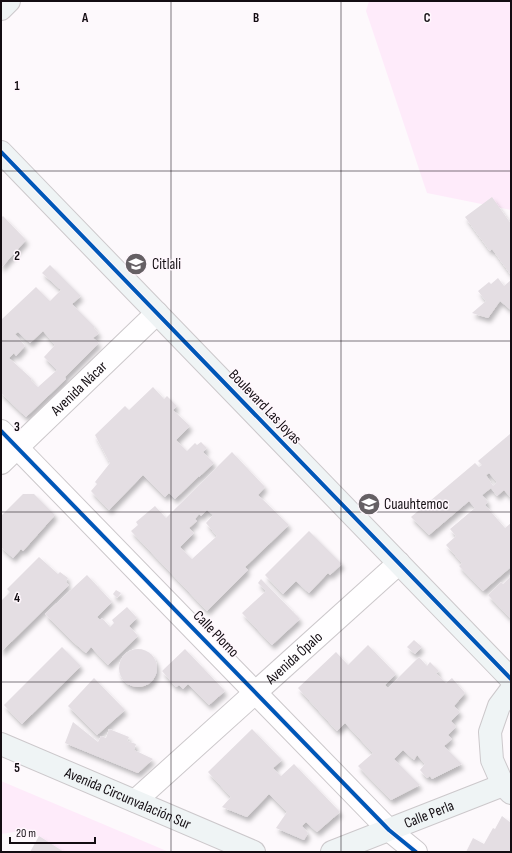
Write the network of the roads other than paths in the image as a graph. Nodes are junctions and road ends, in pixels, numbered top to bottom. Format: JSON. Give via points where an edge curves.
{"nodes":[{"id":1,"x":9,"y":1,"type":"edge"},
{"id":2,"x":1,"y":9,"type":"edge"},
{"id":3,"x":1,"y":152,"type":"edge"},
{"id":4,"x":157,"y":313,"type":"junction"},
{"id":5,"x":1,"y":431,"type":"edge"},
{"id":6,"x":17,"y":447,"type":"junction"},
{"id":7,"x":1,"y":463,"type":"edge"},
{"id":8,"x":399,"y":563,"type":"junction"},
{"id":9,"x":511,"y":679,"type":"edge"},
{"id":10,"x":511,"y":690,"type":"edge"},
{"id":11,"x":256,"y":693,"type":"junction"},
{"id":12,"x":1,"y":744,"type":"edge"},
{"id":13,"x":507,"y":789,"type":"edge"},
{"id":14,"x":135,"y":801,"type":"junction"},
{"id":15,"x":389,"y":830,"type":"junction"},
{"id":16,"x":254,"y":852,"type":"edge"},
{"id":17,"x":332,"y":852,"type":"edge"},
{"id":18,"x":416,"y":852,"type":"edge"}],
"edges":[{"from":1,"to":2,"type":"street"},
{"from":3,"to":4,"type":"street","name":"Boulevard Las Joyas"},
{"from":4,"to":6,"type":"street","name":"Avenida Nácar"},
{"from":4,"to":8,"type":"street","name":"Boulevard Las Joyas"},
{"from":5,"to":6,"type":"street","name":"Calle Plomo"},
{"from":6,"to":7,"type":"street","name":"Avenida Nácar"},
{"from":6,"to":11,"type":"street","name":"Calle Plomo"},
{"from":8,"to":9,"type":"street","name":"Boulevard Las Joyas"},
{"from":8,"to":11,"type":"street","name":"Avenida Ópalo"},
{"from":10,"to":13,"type":"street","via":[[498,706],[490,732],[492,760]]},
{"from":11,"to":14,"type":"street","name":"Avenida Ópalo"},
{"from":11,"to":15,"type":"street","name":"Calle Plomo"},
{"from":12,"to":14,"type":"street","name":"Avenida Circunvalación Sur"},
{"from":13,"to":15,"type":"street","name":"Calle Perla"},
{"from":14,"to":16,"type":"street","name":"Avenida Circunvalación Sur"},
{"from":15,"to":17,"type":"street","name":"Calle Perla"},
{"from":15,"to":18,"type":"street","name":"Calle Plomo"}]}
